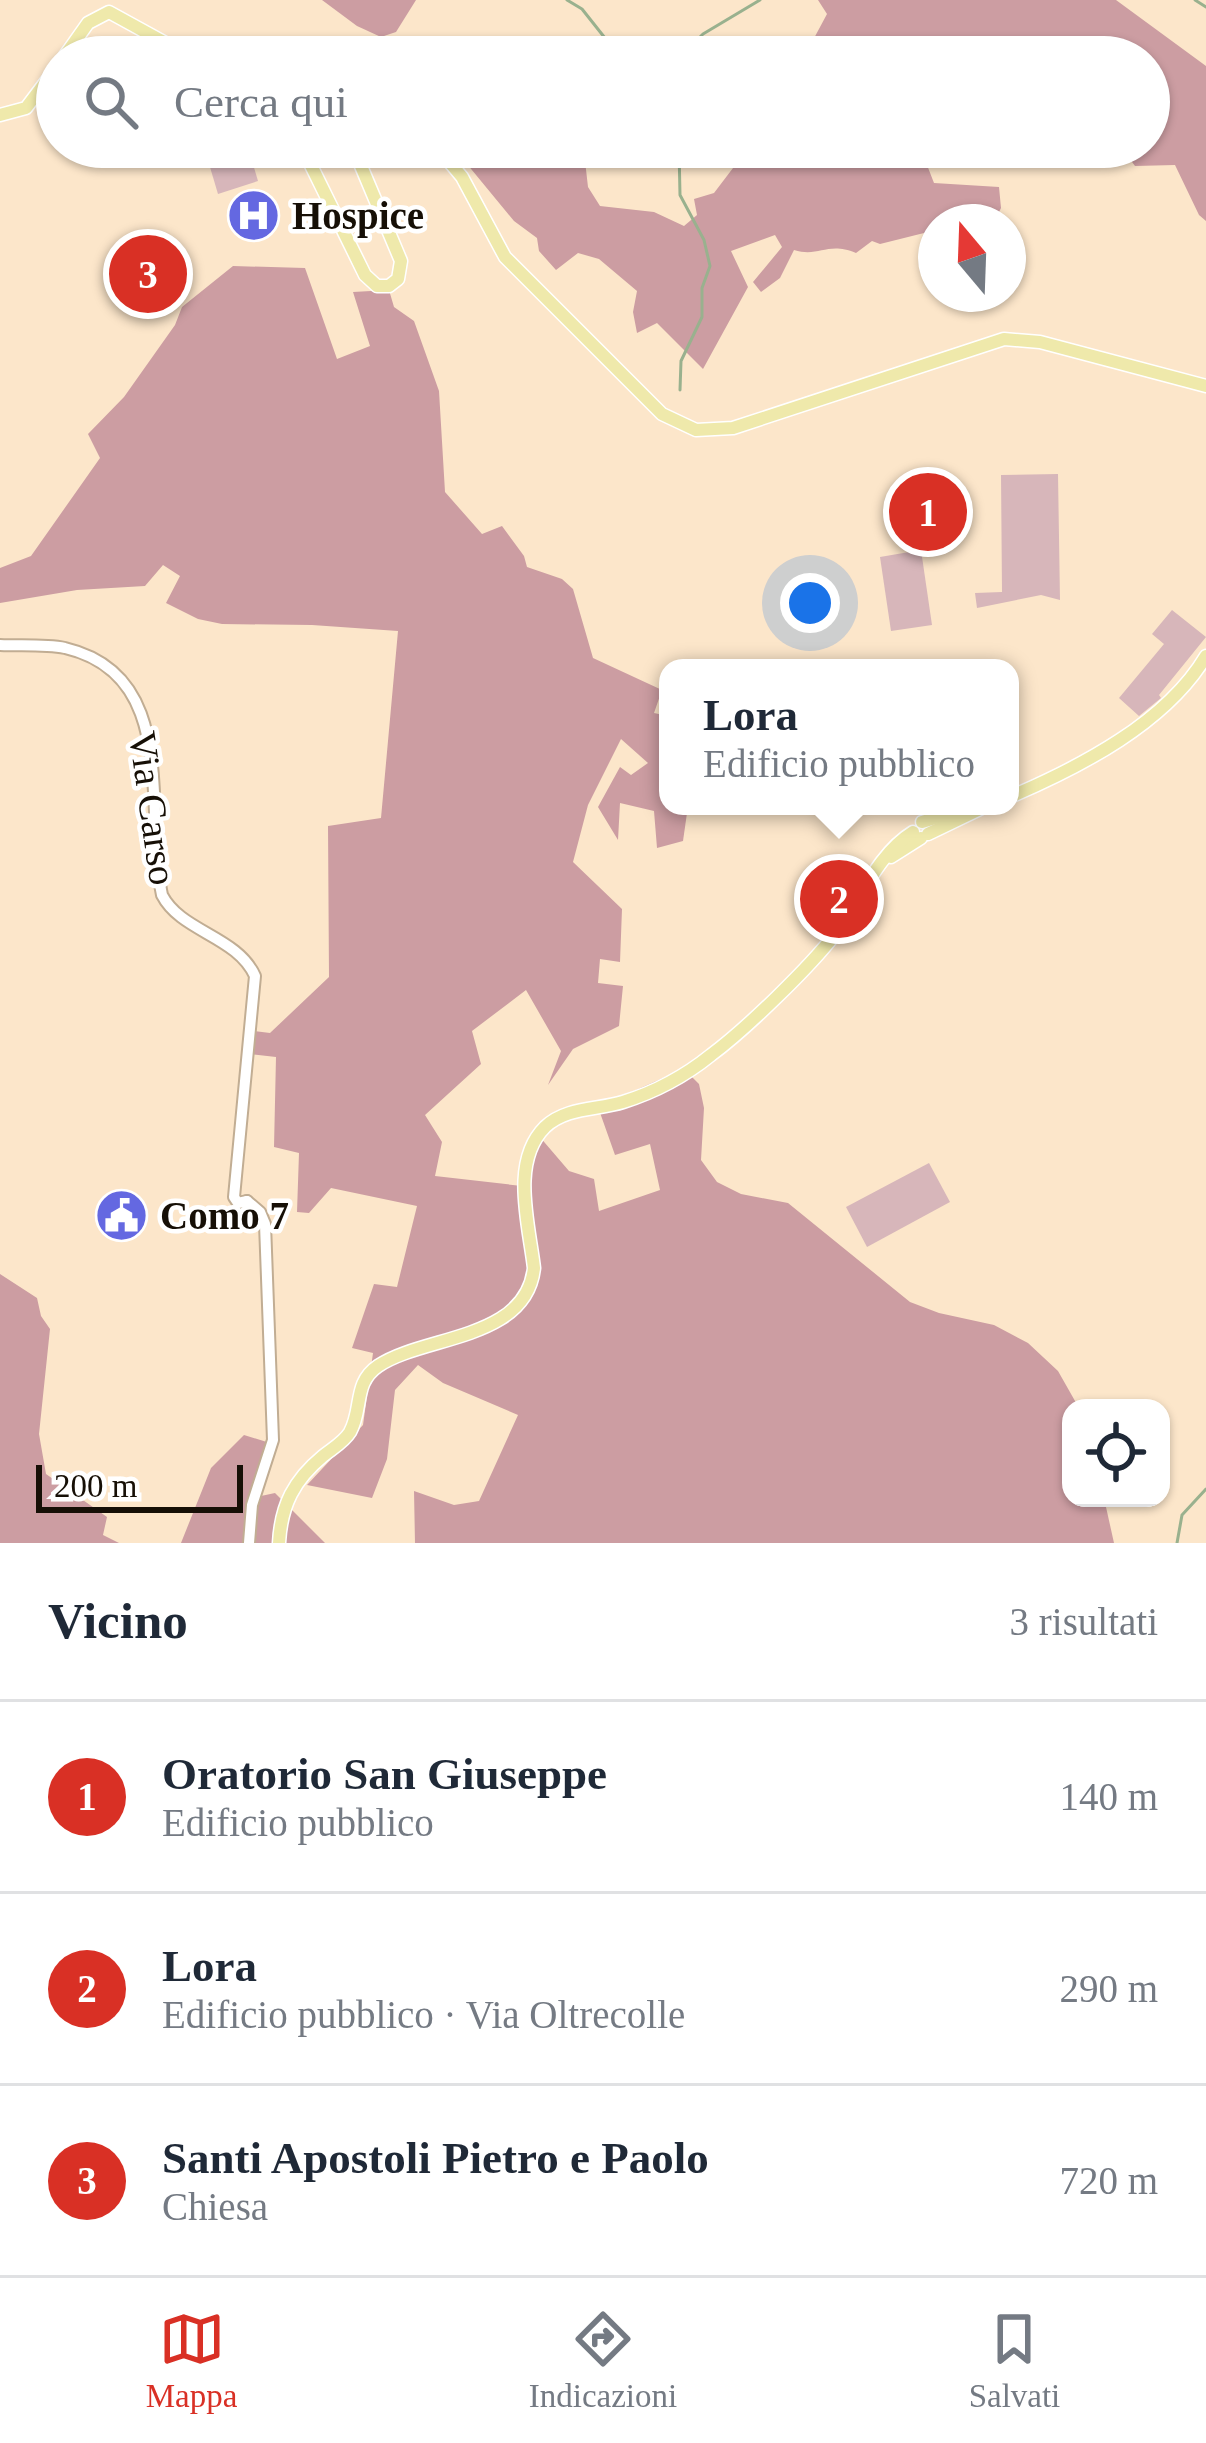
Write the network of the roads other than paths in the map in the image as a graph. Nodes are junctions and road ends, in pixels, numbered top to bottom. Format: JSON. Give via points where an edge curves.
{"nodes":[{"id":1,"x":79,"y":36,"type":"edge"},
{"id":2,"x":155,"y":36,"type":"edge"},
{"id":3,"x":36,"y":95,"type":"edge"},
{"id":4,"x":0,"y":116,"type":"edge"},
{"id":5,"x":312,"y":168,"type":"edge"},
{"id":6,"x":361,"y":168,"type":"edge"},
{"id":7,"x":454,"y":168,"type":"edge"},
{"id":8,"x":1206,"y":386,"type":"edge"},
{"id":9,"x":0,"y":645,"type":"edge"},
{"id":10,"x":1206,"y":656,"type":"edge"},
{"id":11,"x":1019,"y":793,"type":"edge"},
{"id":12,"x":961,"y":815,"type":"edge"},
{"id":13,"x":249,"y":1543,"type":"edge"},
{"id":14,"x":279,"y":1543,"type":"edge"}],
"edges":[{"from":1,"to":2,"type":"main road","via":[[109,12]]},
{"from":3,"to":4,"type":"main road","via":[[26,108]]},
{"from":5,"to":6,"type":"main road","via":[[365,275],[388,286],[401,261]]},
{"from":7,"to":8,"type":"main road","via":[[506,257],[662,414],[697,430],[734,428],[1004,339]]},
{"from":9,"to":13,"type":"street","name":"Via Carso","via":[[62,647],[110,665],[136,702],[154,773],[162,895],[255,976],[238,1172],[265,1225],[273,1440]]},
{"from":10,"to":11,"type":"main road","via":[[1171,699],[1120,737]]},
{"from":12,"to":14,"type":"main road","via":[[921,831],[885,861],[833,937],[717,1051],[645,1094],[545,1126],[527,1155],[534,1268],[516,1305],[487,1325],[374,1369],[361,1385],[346,1439],[291,1488]]}]}
